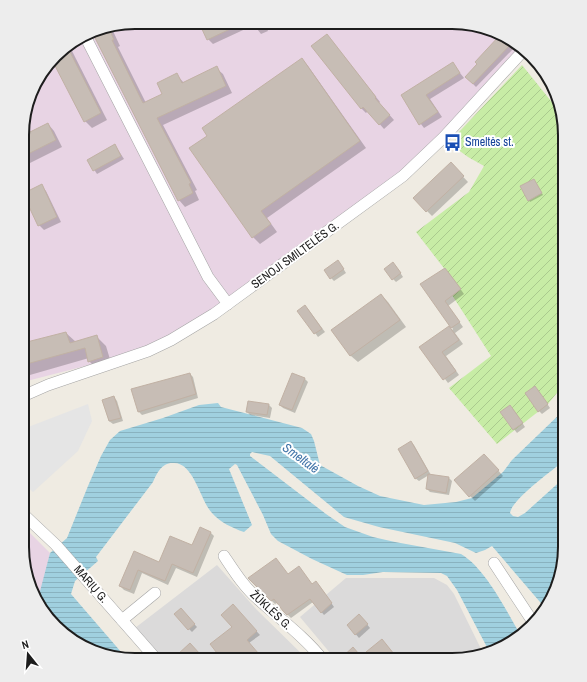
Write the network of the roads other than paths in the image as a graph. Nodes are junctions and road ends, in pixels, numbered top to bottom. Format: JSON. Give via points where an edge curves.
{"nodes":[{"id":1,"x":87,"y":40,"type":"edge"},
{"id":2,"x":520,"y":54,"type":"edge"},
{"id":3,"x":228,"y":304,"type":"junction"},
{"id":4,"x":29,"y":393,"type":"edge"},
{"id":5,"x":29,"y":519,"type":"edge"},
{"id":6,"x":224,"y":556,"type":"dead end"},
{"id":7,"x":494,"y":563,"type":"dead end"},
{"id":8,"x":155,"y":593,"type":"dead end"},
{"id":9,"x":531,"y":618,"type":"edge"},
{"id":10,"x":122,"y":620,"type":"junction"},
{"id":11,"x":151,"y":653,"type":"edge"},
{"id":12,"x":317,"y":653,"type":"edge"}],
"edges":[{"from":1,"to":3,"type":"street","via":[[208,277]]},
{"from":2,"to":3,"type":"street","name":"SENOJI SMILTELĖS G.","via":[[444,137],[403,176]]},
{"from":3,"to":4,"type":"street","name":"SENOJI SMILTELĖS G.","via":[[196,326],[148,351]]},
{"from":5,"to":10,"type":"street","name":"MARIŲ G.","via":[[56,544]]},
{"from":6,"to":12,"type":"street","name":"ŽŪKLĖS G.","via":[[238,578],[257,599]]},
{"from":7,"to":9,"type":"street"},
{"from":8,"to":10,"type":"street"},
{"from":10,"to":11,"type":"street","name":"MARIŲ G."}]}
